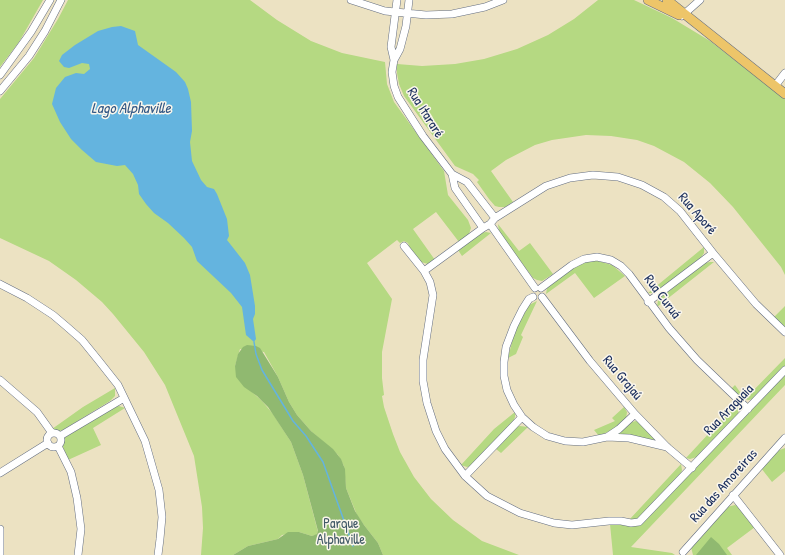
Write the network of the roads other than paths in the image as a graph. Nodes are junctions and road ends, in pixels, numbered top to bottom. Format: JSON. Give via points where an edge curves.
{"nodes":[{"id":1,"x":50,"y":0,"type":"edge"},
{"id":2,"x":61,"y":0,"type":"edge"},
{"id":3,"x":351,"y":0,"type":"edge"},
{"id":4,"x":397,"y":0,"type":"edge"},
{"id":5,"x":409,"y":0,"type":"edge"},
{"id":6,"x":503,"y":0,"type":"edge"},
{"id":7,"x":648,"y":0,"type":"edge"},
{"id":8,"x":666,"y":0,"type":"edge"},
{"id":9,"x":700,"y":0,"type":"edge"},
{"id":10,"x":396,"y":12,"type":"junction"},
{"id":11,"x":408,"y":14,"type":"junction"},
{"id":12,"x":683,"y":15,"type":"junction"},
{"id":13,"x":394,"y":60,"type":"junction"},
{"id":14,"x":785,"y":73,"type":"edge"},
{"id":15,"x":0,"y":75,"type":"edge"},
{"id":16,"x":774,"y":86,"type":"junction"},
{"id":17,"x":0,"y":91,"type":"edge"},
{"id":18,"x":785,"y":94,"type":"edge"},
{"id":19,"x":452,"y":174,"type":"junction"},
{"id":20,"x":493,"y":221,"type":"junction"},
{"id":21,"x":483,"y":228,"type":"junction"},
{"id":22,"x":404,"y":246,"type":"dead end"},
{"id":23,"x":713,"y":253,"type":"junction"},
{"id":24,"x":424,"y":271,"type":"junction"},
{"id":25,"x":0,"y":284,"type":"edge"},
{"id":26,"x":538,"y":288,"type":"junction"},
{"id":27,"x":533,"y":297,"type":"junction"},
{"id":28,"x":542,"y":297,"type":"junction"},
{"id":29,"x":648,"y":302,"type":"junction"},
{"id":30,"x":785,"y":332,"type":"edge"},
{"id":31,"x":785,"y":370,"type":"edge"},
{"id":32,"x":0,"y":380,"type":"edge"},
{"id":33,"x":124,"y":398,"type":"junction"},
{"id":34,"x":748,"y":409,"type":"junction"},
{"id":35,"x":636,"y":414,"type":"junction"},
{"id":36,"x":522,"y":417,"type":"junction"},
{"id":37,"x":52,"y":433,"type":"junction"},
{"id":38,"x":60,"y":436,"type":"junction"},
{"id":39,"x":607,"y":437,"type":"junction"},
{"id":40,"x":785,"y":438,"type":"edge"},
{"id":41,"x":48,"y":443,"type":"junction"},
{"id":42,"x":58,"y":446,"type":"junction"},
{"id":43,"x":667,"y":447,"type":"junction"},
{"id":44,"x":692,"y":468,"type":"junction"},
{"id":45,"x":0,"y":473,"type":"edge"},
{"id":46,"x":466,"y":476,"type":"junction"},
{"id":47,"x":733,"y":495,"type":"junction"},
{"id":48,"x":0,"y":529,"type":"edge"},
{"id":49,"x":683,"y":552,"type":"dead end"},
{"id":50,"x":0,"y":555,"type":"edge"},
{"id":51,"x":78,"y":555,"type":"edge"},
{"id":52,"x":158,"y":555,"type":"edge"},
{"id":53,"x":780,"y":555,"type":"edge"}],
"edges":[{"from":1,"to":15,"type":"street"},
{"from":2,"to":17,"type":"street","via":[[29,56]]},
{"from":3,"to":10,"type":"street"},
{"from":4,"to":10,"type":"street","name":"Rua Itararé"},
{"from":5,"to":11,"type":"street","name":"Rua Itararé"},
{"from":6,"to":11,"type":"street","via":[[452,14]]},
{"from":7,"to":12,"type":"main road"},
{"from":8,"to":12,"type":"main road"},
{"from":9,"to":12,"type":"street"},
{"from":10,"to":11,"type":"street"},
{"from":10,"to":13,"type":"street","name":"Rua Itararé","via":[[392,48]]},
{"from":11,"to":13,"type":"street","name":"Rua Itararé","via":[[400,49]]},
{"from":12,"to":16,"type":"main road"},
{"from":13,"to":19,"type":"street","name":"Rua Itararé","via":[[392,72],[398,97]]},
{"from":14,"to":16,"type":"street"},
{"from":16,"to":18,"type":"main road"},
{"from":19,"to":20,"type":"street","via":[[468,182]]},
{"from":19,"to":21,"type":"street","via":[[455,188]]},
{"from":20,"to":21,"type":"street","name":"Rua Aporé"},
{"from":20,"to":23,"type":"street","name":"Rua Aporé","via":[[546,186],[570,178],[593,175],[618,177],[642,185],[664,197],[680,211]]},
{"from":20,"to":26,"type":"street"},
{"from":21,"to":24,"type":"street","name":"Rua Aporé"},
{"from":22,"to":24,"type":"street","name":"Rua Araguaia"},
{"from":23,"to":29,"type":"street"},
{"from":23,"to":30,"type":"street","name":"Rua Aporé","via":[[756,304]]},
{"from":24,"to":46,"type":"street","name":"Rua Araguaia","via":[[434,295],[423,360],[426,403],[445,449]]},
{"from":25,"to":33,"type":"street","via":[[53,315],[82,340],[109,373]]},
{"from":26,"to":27,"type":"street","via":[[532,291]]},
{"from":26,"to":28,"type":"street","via":[[543,293]]},
{"from":26,"to":29,"type":"street","name":"Rua Curuá","via":[[572,265],[584,259],[597,257],[611,260],[621,266]]},
{"from":27,"to":28,"type":"street"},
{"from":27,"to":36,"type":"street","via":[[529,299],[514,326],[506,347],[504,362],[507,390]]},
{"from":28,"to":35,"type":"street","name":"Rua Grajaú","via":[[590,360]]},
{"from":29,"to":34,"type":"street","name":"Rua Curuá","via":[[697,360]]},
{"from":31,"to":34,"type":"street","name":"Rua Araguaia"},
{"from":32,"to":37,"type":"street","via":[[37,412]]},
{"from":33,"to":38,"type":"street"},
{"from":33,"to":52,"type":"street","via":[[145,441],[159,490],[162,517]]},
{"from":34,"to":44,"type":"street","name":"Rua Araguaia"},
{"from":35,"to":39,"type":"street"},
{"from":35,"to":43,"type":"street","name":"Rua Grajaú"},
{"from":36,"to":39,"type":"street","via":[[547,436],[565,441],[583,442]]},
{"from":36,"to":46,"type":"street"},
{"from":37,"to":38,"type":"street"},
{"from":37,"to":41,"type":"street","via":[[48,437]]},
{"from":38,"to":42,"type":"street","via":[[61,442]]},
{"from":39,"to":43,"type":"street","via":[[629,438]]},
{"from":40,"to":47,"type":"street","name":"Rua das Amoreiras"},
{"from":41,"to":42,"type":"street","via":[[53,447]]},
{"from":41,"to":45,"type":"street"},
{"from":42,"to":51,"type":"street","via":[[71,472],[77,498],[81,529]]},
{"from":43,"to":44,"type":"street","name":"Rua Grajaú"},
{"from":44,"to":46,"type":"street","name":"Rua Araguaia","via":[[639,522],[631,523],[554,523],[520,513],[487,496]]},
{"from":47,"to":49,"type":"street","name":"Rua das Amoreiras"},
{"from":47,"to":53,"type":"street"},
{"from":48,"to":50,"type":"street"}]}
